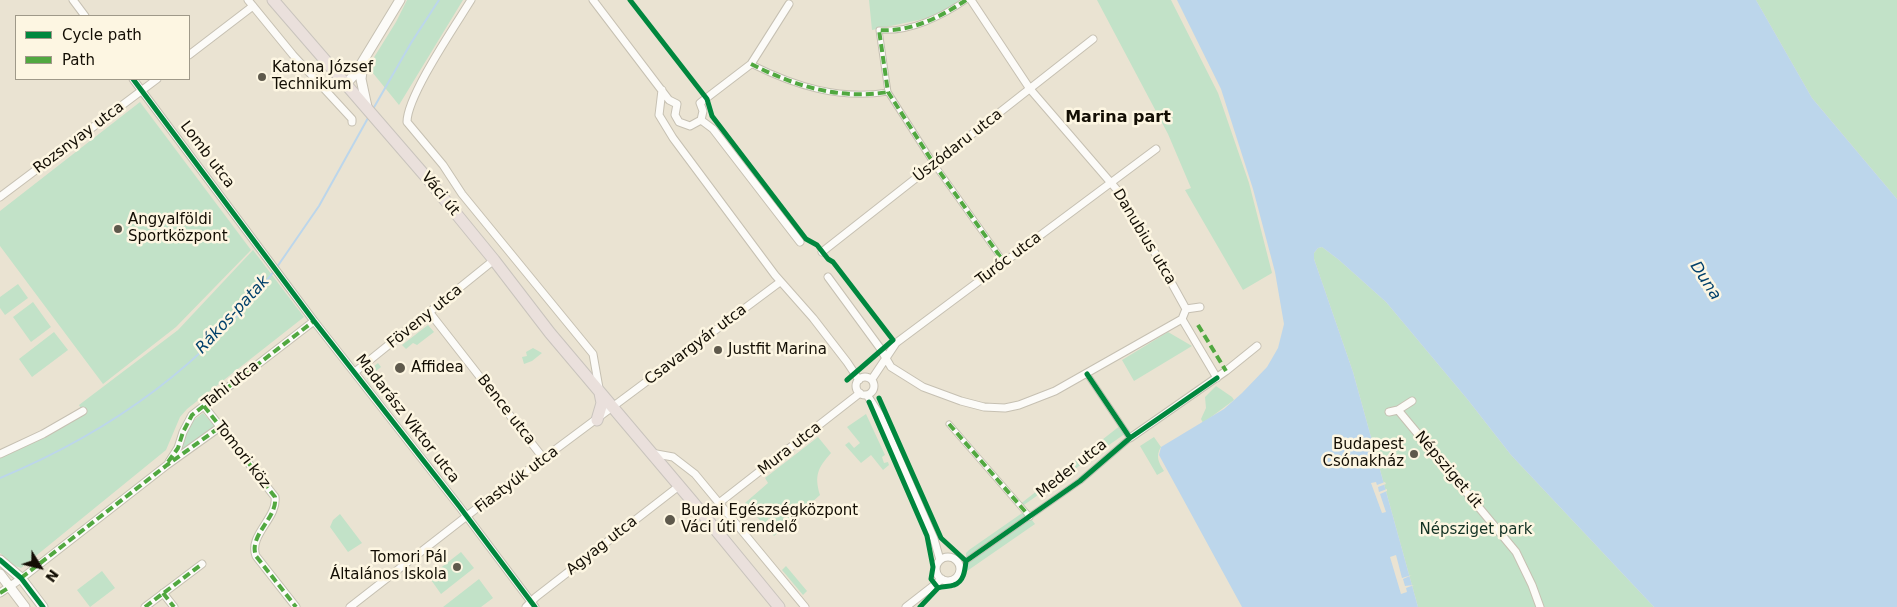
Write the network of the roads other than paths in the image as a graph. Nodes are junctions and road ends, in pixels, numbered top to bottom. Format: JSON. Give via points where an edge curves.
{"nodes":[{"id":1,"x":73,"y":0,"type":"edge"},
{"id":2,"x":272,"y":0,"type":"edge"},
{"id":3,"x":400,"y":0,"type":"edge"},
{"id":4,"x":471,"y":0,"type":"edge"},
{"id":5,"x":593,"y":0,"type":"edge"},
{"id":6,"x":966,"y":0,"type":"edge"},
{"id":7,"x":971,"y":0,"type":"edge"},
{"id":8,"x":250,"y":3,"type":"edge"},
{"id":9,"x":789,"y":4,"type":"dead end"},
{"id":10,"x":84,"y":15,"type":"edge"},
{"id":11,"x":1093,"y":39,"type":"dead end"},
{"id":12,"x":190,"y":54,"type":"edge"},
{"id":13,"x":364,"y":59,"type":"junction"},
{"id":14,"x":751,"y":64,"type":"junction"},
{"id":15,"x":134,"y":80,"type":"edge"},
{"id":16,"x":156,"y":80,"type":"edge"},
{"id":17,"x":346,"y":84,"type":"junction"},
{"id":18,"x":1030,"y":89,"type":"junction"},
{"id":19,"x":142,"y":90,"type":"junction"},
{"id":20,"x":662,"y":90,"type":"junction"},
{"id":21,"x":888,"y":92,"type":"junction"},
{"id":22,"x":367,"y":107,"type":"junction"},
{"id":23,"x":700,"y":120,"type":"junction"},
{"id":24,"x":352,"y":122,"type":"dead end"},
{"id":25,"x":1156,"y":149,"type":"dead end"},
{"id":26,"x":934,"y":164,"type":"junction"},
{"id":27,"x":1111,"y":183,"type":"junction"},
{"id":28,"x":0,"y":197,"type":"edge"},
{"id":29,"x":800,"y":242,"type":"dead end"},
{"id":30,"x":260,"y":247,"type":"joint"},
{"id":31,"x":822,"y":252,"type":"dead end"},
{"id":32,"x":494,"y":260,"type":"junction"},
{"id":33,"x":1004,"y":262,"type":"junction"},
{"id":34,"x":828,"y":277,"type":"dead end"},
{"id":35,"x":780,"y":282,"type":"junction"},
{"id":36,"x":1200,"y":306,"type":"dead end"},
{"id":37,"x":1186,"y":309,"type":"junction"},
{"id":38,"x":430,"y":313,"type":"junction"},
{"id":39,"x":1182,"y":319,"type":"junction"},
{"id":40,"x":314,"y":321,"type":"junction"},
{"id":41,"x":1257,"y":346,"type":"dead end"},
{"id":42,"x":886,"y":356,"type":"junction"},
{"id":43,"x":355,"y":372,"type":"junction"},
{"id":44,"x":1086,"y":374,"type":"junction"},
{"id":45,"x":861,"y":378,"type":"junction"},
{"id":46,"x":1217,"y":378,"type":"junction"},
{"id":47,"x":872,"y":379,"type":"junction"},
{"id":48,"x":600,"y":393,"type":"junction"},
{"id":49,"x":866,"y":393,"type":"junction"},
{"id":50,"x":1412,"y":401,"type":"dead end"},
{"id":51,"x":204,"y":406,"type":"junction"},
{"id":52,"x":613,"y":408,"type":"junction"},
{"id":53,"x":1398,"y":410,"type":"junction"},
{"id":54,"x":83,"y":411,"type":"dead end"},
{"id":55,"x":1389,"y":412,"type":"dead end"},
{"id":56,"x":597,"y":420,"type":"junction"},
{"id":57,"x":949,"y":424,"type":"dead end"},
{"id":58,"x":220,"y":427,"type":"junction"},
{"id":59,"x":1130,"y":438,"type":"junction"},
{"id":60,"x":650,"y":453,"type":"junction"},
{"id":61,"x":0,"y":454,"type":"edge"},
{"id":62,"x":544,"y":459,"type":"junction"},
{"id":63,"x":167,"y":465,"type":"junction"},
{"id":64,"x":679,"y":486,"type":"junction"},
{"id":65,"x":719,"y":503,"type":"junction"},
{"id":66,"x":481,"y":505,"type":"junction"},
{"id":67,"x":459,"y":506,"type":"junction"},
{"id":68,"x":466,"y":517,"type":"junction"},
{"id":69,"x":1030,"y":517,"type":"junction"},
{"id":70,"x":943,"y":559,"type":"junction"},
{"id":71,"x":0,"y":560,"type":"edge"},
{"id":72,"x":966,"y":561,"type":"dead end"},
{"id":73,"x":202,"y":564,"type":"dead end"},
{"id":74,"x":0,"y":574,"type":"edge"},
{"id":75,"x":940,"y":577,"type":"junction"},
{"id":76,"x":21,"y":578,"type":"junction"},
{"id":77,"x":10,"y":587,"type":"junction"},
{"id":78,"x":0,"y":593,"type":"edge"},
{"id":79,"x":163,"y":593,"type":"junction"},
{"id":80,"x":909,"y":605,"type":"edge"},
{"id":81,"x":531,"y":606,"type":"edge"},
{"id":82,"x":25,"y":607,"type":"edge"},
{"id":83,"x":43,"y":607,"type":"edge"},
{"id":84,"x":145,"y":607,"type":"edge"},
{"id":85,"x":174,"y":607,"type":"edge"},
{"id":86,"x":296,"y":607,"type":"edge"},
{"id":87,"x":350,"y":607,"type":"edge"},
{"id":88,"x":778,"y":607,"type":"edge"},
{"id":89,"x":805,"y":607,"type":"edge"},
{"id":90,"x":1540,"y":607,"type":"edge"}],
"edges":[{"from":1,"to":10,"type":"street"},
{"from":2,"to":17,"type":"main road","name":"Váci út"},
{"from":3,"to":13,"type":"street"},
{"from":4,"to":48,"type":"street","name":"Váci út","via":[[414,95],[407,122],[594,354]]},
{"from":5,"to":20,"type":"street"},
{"from":6,"to":21,"type":"street","via":[[927,21],[879,30]]},
{"from":7,"to":18,"type":"street","name":"Danubius utca"},
{"from":8,"to":12,"type":"street"},
{"from":8,"to":24,"type":"street"},
{"from":9,"to":14,"type":"street"},
{"from":11,"to":18,"type":"street","name":"Úszódaru utca"},
{"from":13,"to":17,"type":"street"},
{"from":13,"to":22,"type":"street","via":[[361,79]]},
{"from":14,"to":21,"type":"street","via":[[816,90],[868,95]]},
{"from":14,"to":23,"type":"street","via":[[700,103],[703,112]]},
{"from":15,"to":19,"type":"street","name":"Lomb utca"},
{"from":16,"to":19,"type":"street","name":"Rozsnyay utca"},
{"from":17,"to":22,"type":"main road","name":"Váci út"},
{"from":18,"to":26,"type":"street","name":"Úszódaru utca"},
{"from":18,"to":27,"type":"street","name":"Danubius utca"},
{"from":19,"to":28,"type":"street","name":"Rozsnyay utca"},
{"from":19,"to":30,"type":"street","name":"Lomb utca"},
{"from":20,"to":23,"type":"street","via":[[669,100],[677,104],[676,118],[686,126]]},
{"from":20,"to":35,"type":"street","via":[[659,116]]},
{"from":21,"to":26,"type":"street"},
{"from":22,"to":32,"type":"main road","name":"Váci út"},
{"from":23,"to":29,"type":"street","via":[[713,129]]},
{"from":25,"to":27,"type":"street","name":"Turóc utca"},
{"from":26,"to":31,"type":"street","name":"Úszódaru utca"},
{"from":26,"to":33,"type":"street"},
{"from":27,"to":33,"type":"street","name":"Turóc utca"},
{"from":27,"to":37,"type":"street","name":"Danubius utca"},
{"from":30,"to":40,"type":"street","name":"Madarász Viktor utca"},
{"from":32,"to":38,"type":"street","name":"Föveny utca"},
{"from":32,"to":48,"type":"main road","name":"Váci út"},
{"from":33,"to":42,"type":"street","name":"Turóc utca","via":[[896,343]]},
{"from":34,"to":42,"type":"street"},
{"from":35,"to":45,"type":"street"},
{"from":35,"to":52,"type":"street","name":"Csavargyár utca"},
{"from":36,"to":37,"type":"street"},
{"from":37,"to":39,"type":"street"},
{"from":38,"to":43,"type":"street","name":"Föveny utca"},
{"from":38,"to":62,"type":"street","name":"Bence utca"},
{"from":39,"to":44,"type":"street"},
{"from":39,"to":46,"type":"street"},
{"from":40,"to":43,"type":"street","name":"Madarász Viktor utca"},
{"from":40,"to":51,"type":"street","name":"Tahi utca"},
{"from":41,"to":46,"type":"street","name":"Meder utca"},
{"from":42,"to":44,"type":"street","via":[[892,367],[923,387],[967,403],[994,408],[1033,401]]},
{"from":42,"to":47,"type":"street","name":"Turóc utca"},
{"from":43,"to":67,"type":"street","name":"Madarász Viktor utca"},
{"from":44,"to":59,"type":"street"},
{"from":45,"to":47,"type":"street"},
{"from":45,"to":49,"type":"street","via":[[856,388]]},
{"from":46,"to":59,"type":"street","name":"Meder utca"},
{"from":47,"to":49,"type":"street","via":[[875,387]]},
{"from":48,"to":52,"type":"main road","name":"Váci út"},
{"from":48,"to":56,"type":"main road","via":[[602,403]]},
{"from":49,"to":65,"type":"street","name":"Mura utca"},
{"from":49,"to":70,"type":"street","via":[[880,415]]},
{"from":50,"to":53,"type":"street"},
{"from":51,"to":58,"type":"street","name":"Tomori köz"},
{"from":51,"to":63,"type":"street","name":"Tahi utca","via":[[192,415]]},
{"from":52,"to":56,"type":"street","name":"Fiastyúk utca"},
{"from":52,"to":60,"type":"main road","name":"Váci út"},
{"from":53,"to":55,"type":"street"},
{"from":53,"to":90,"type":"street","name":"Népsziget út","via":[[1516,552]]},
{"from":54,"to":61,"type":"street"},
{"from":56,"to":62,"type":"street","name":"Fiastyúk utca"},
{"from":57,"to":69,"type":"street"},
{"from":58,"to":63,"type":"street","name":"Tahi utca"},
{"from":58,"to":86,"type":"street","name":"Tomori köz","via":[[275,497],[274,508],[254,549]]},
{"from":59,"to":69,"type":"street","name":"Meder utca"},
{"from":60,"to":64,"type":"main road","name":"Váci út"},
{"from":60,"to":65,"type":"street","via":[[673,457],[695,474]]},
{"from":62,"to":66,"type":"street","name":"Fiastyúk utca"},
{"from":63,"to":76,"type":"street","name":"Tahi utca"},
{"from":64,"to":81,"type":"street","name":"Agyag utca","via":[[536,597]]},
{"from":64,"to":88,"type":"main road","name":"Váci út"},
{"from":65,"to":89,"type":"street"},
{"from":66,"to":67,"type":"street","via":[[471,508]]},
{"from":66,"to":68,"type":"street","name":"Fiastyúk utca"},
{"from":67,"to":68,"type":"street","name":"Madarász Viktor utca"},
{"from":68,"to":81,"type":"street","name":"Madarász Viktor utca"},
{"from":68,"to":87,"type":"street","name":"Fiastyúk utca"},
{"from":69,"to":72,"type":"street","name":"Meder utca"},
{"from":70,"to":75,"type":"street","via":[[937,566]]},
{"from":70,"to":75,"type":"street","via":[[956,560],[960,570],[954,579]]},
{"from":71,"to":76,"type":"street"},
{"from":73,"to":79,"type":"street"},
{"from":74,"to":77,"type":"street"},
{"from":75,"to":80,"type":"street"},
{"from":76,"to":77,"type":"street","name":"Tahi utca"},
{"from":76,"to":83,"type":"street"},
{"from":77,"to":78,"type":"street","name":"Tahi utca"},
{"from":77,"to":82,"type":"street"},
{"from":79,"to":84,"type":"street"},
{"from":79,"to":85,"type":"street"}]}
